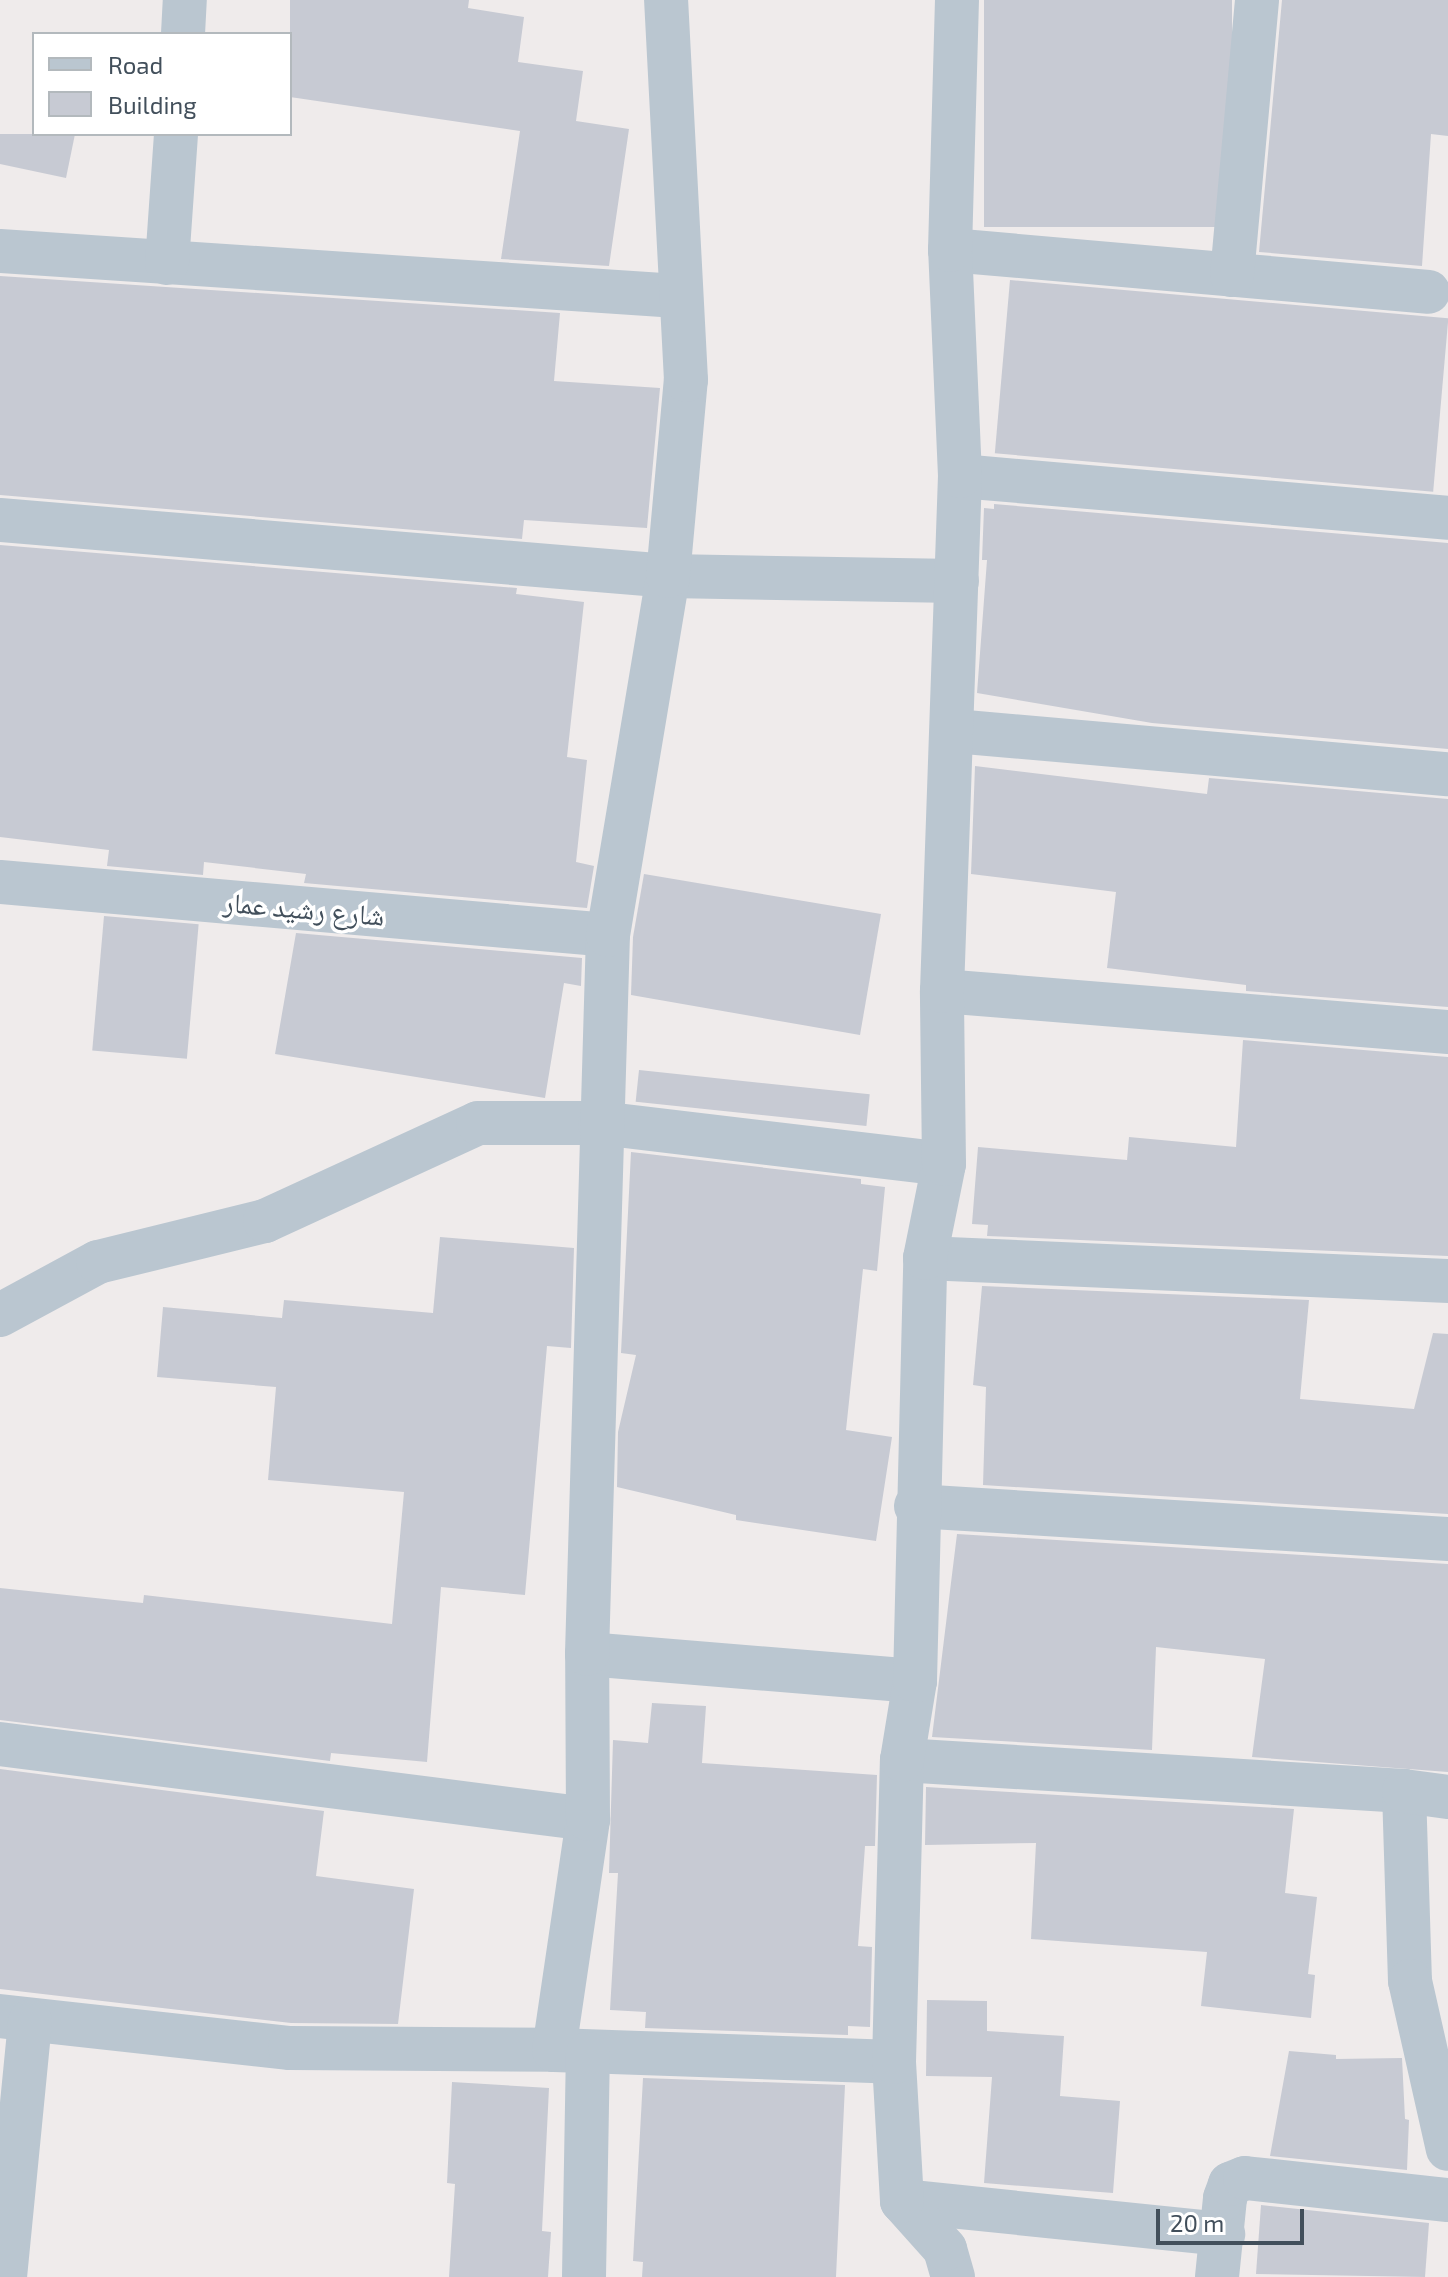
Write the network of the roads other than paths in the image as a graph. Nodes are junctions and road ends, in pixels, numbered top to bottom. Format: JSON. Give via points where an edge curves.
{"nodes":[{"id":1,"x":185,"y":0,"type":"edge"},
{"id":2,"x":666,"y":0,"type":"edge"},
{"id":3,"x":957,"y":0,"type":"edge"},
{"id":4,"x":1257,"y":0,"type":"edge"},
{"id":5,"x":183,"y":32,"type":"edge"},
{"id":6,"x":176,"y":136,"type":"edge"},
{"id":7,"x":950,"y":250,"type":"junction"},
{"id":8,"x":0,"y":251,"type":"edge"},
{"id":9,"x":167,"y":263,"type":"junction"},
{"id":10,"x":1232,"y":275,"type":"junction"},
{"id":11,"x":1428,"y":292,"type":"dead end"},
{"id":12,"x":678,"y":296,"type":"junction"},
{"id":13,"x":960,"y":476,"type":"junction"},
{"id":14,"x":1448,"y":518,"type":"edge"},
{"id":15,"x":0,"y":520,"type":"edge"},
{"id":16,"x":668,"y":576,"type":"junction"},
{"id":17,"x":957,"y":581,"type":"junction"},
{"id":18,"x":954,"y":731,"type":"junction"},
{"id":19,"x":1448,"y":774,"type":"edge"},
{"id":20,"x":0,"y":882,"type":"edge"},
{"id":21,"x":608,"y":935,"type":"junction"},
{"id":22,"x":942,"y":991,"type":"junction"},
{"id":23,"x":1448,"y":1032,"type":"edge"},
{"id":24,"x":600,"y":1123,"type":"junction"},
{"id":25,"x":944,"y":1164,"type":"junction"},
{"id":26,"x":925,"y":1258,"type":"junction"},
{"id":27,"x":1448,"y":1281,"type":"edge"},
{"id":28,"x":0,"y":1315,"type":"edge"},
{"id":29,"x":916,"y":1506,"type":"junction"},
{"id":30,"x":1448,"y":1539,"type":"edge"},
{"id":31,"x":587,"y":1654,"type":"junction"},
{"id":32,"x":915,"y":1681,"type":"junction"},
{"id":33,"x":0,"y":1744,"type":"edge"},
{"id":34,"x":902,"y":1760,"type":"junction"},
{"id":35,"x":1404,"y":1791,"type":"junction"},
{"id":36,"x":1448,"y":1797,"type":"edge"},
{"id":37,"x":588,"y":1819,"type":"junction"},
{"id":38,"x":15,"y":2019,"type":"edge"},
{"id":39,"x":571,"y":2052,"type":"junction"},
{"id":40,"x":894,"y":2062,"type":"junction"},
{"id":41,"x":1448,"y":2149,"type":"edge"},
{"id":42,"x":1448,"y":2200,"type":"edge"},
{"id":43,"x":902,"y":2201,"type":"junction"},
{"id":44,"x":1223,"y":2234,"type":"junction"},
{"id":45,"x":4,"y":2258,"type":"edge"},
{"id":46,"x":584,"y":2277,"type":"edge"},
{"id":47,"x":953,"y":2277,"type":"edge"},
{"id":48,"x":1217,"y":2277,"type":"edge"}],
"edges":[{"from":1,"to":5,"type":"street"},
{"from":2,"to":12,"type":"street"},
{"from":3,"to":7,"type":"street"},
{"from":4,"to":10,"type":"street"},
{"from":6,"to":9,"type":"street"},
{"from":7,"to":10,"type":"street"},
{"from":7,"to":13,"type":"street"},
{"from":8,"to":9,"type":"street"},
{"from":9,"to":12,"type":"street"},
{"from":10,"to":11,"type":"street"},
{"from":12,"to":16,"type":"street","via":[[686,380]]},
{"from":13,"to":14,"type":"street"},
{"from":13,"to":17,"type":"street"},
{"from":15,"to":16,"type":"street"},
{"from":16,"to":17,"type":"street"},
{"from":16,"to":21,"type":"street"},
{"from":17,"to":18,"type":"street"},
{"from":18,"to":19,"type":"street"},
{"from":18,"to":22,"type":"street"},
{"from":20,"to":21,"type":"street","name":"شارع رشيد عمار"},
{"from":21,"to":24,"type":"street"},
{"from":22,"to":23,"type":"street"},
{"from":22,"to":25,"type":"street"},
{"from":24,"to":25,"type":"street"},
{"from":24,"to":28,"type":"street","via":[[478,1123],[265,1221],[98,1262]]},
{"from":24,"to":31,"type":"street"},
{"from":25,"to":26,"type":"street"},
{"from":26,"to":27,"type":"street"},
{"from":26,"to":29,"type":"street"},
{"from":29,"to":30,"type":"street"},
{"from":29,"to":32,"type":"street"},
{"from":31,"to":32,"type":"street"},
{"from":31,"to":37,"type":"street"},
{"from":32,"to":34,"type":"street"},
{"from":33,"to":37,"type":"street"},
{"from":34,"to":35,"type":"street"},
{"from":34,"to":40,"type":"street"},
{"from":35,"to":36,"type":"street"},
{"from":35,"to":41,"type":"street","via":[[1410,1981]]},
{"from":37,"to":39,"type":"street"},
{"from":38,"to":39,"type":"street","via":[[290,2048]]},
{"from":38,"to":45,"type":"street"},
{"from":39,"to":40,"type":"street"},
{"from":39,"to":46,"type":"street"},
{"from":40,"to":43,"type":"street"},
{"from":42,"to":44,"type":"street","via":[[1245,2178],[1230,2184]]},
{"from":43,"to":44,"type":"street"},
{"from":43,"to":47,"type":"street","via":[[945,2249]]},
{"from":44,"to":48,"type":"street"}]}
